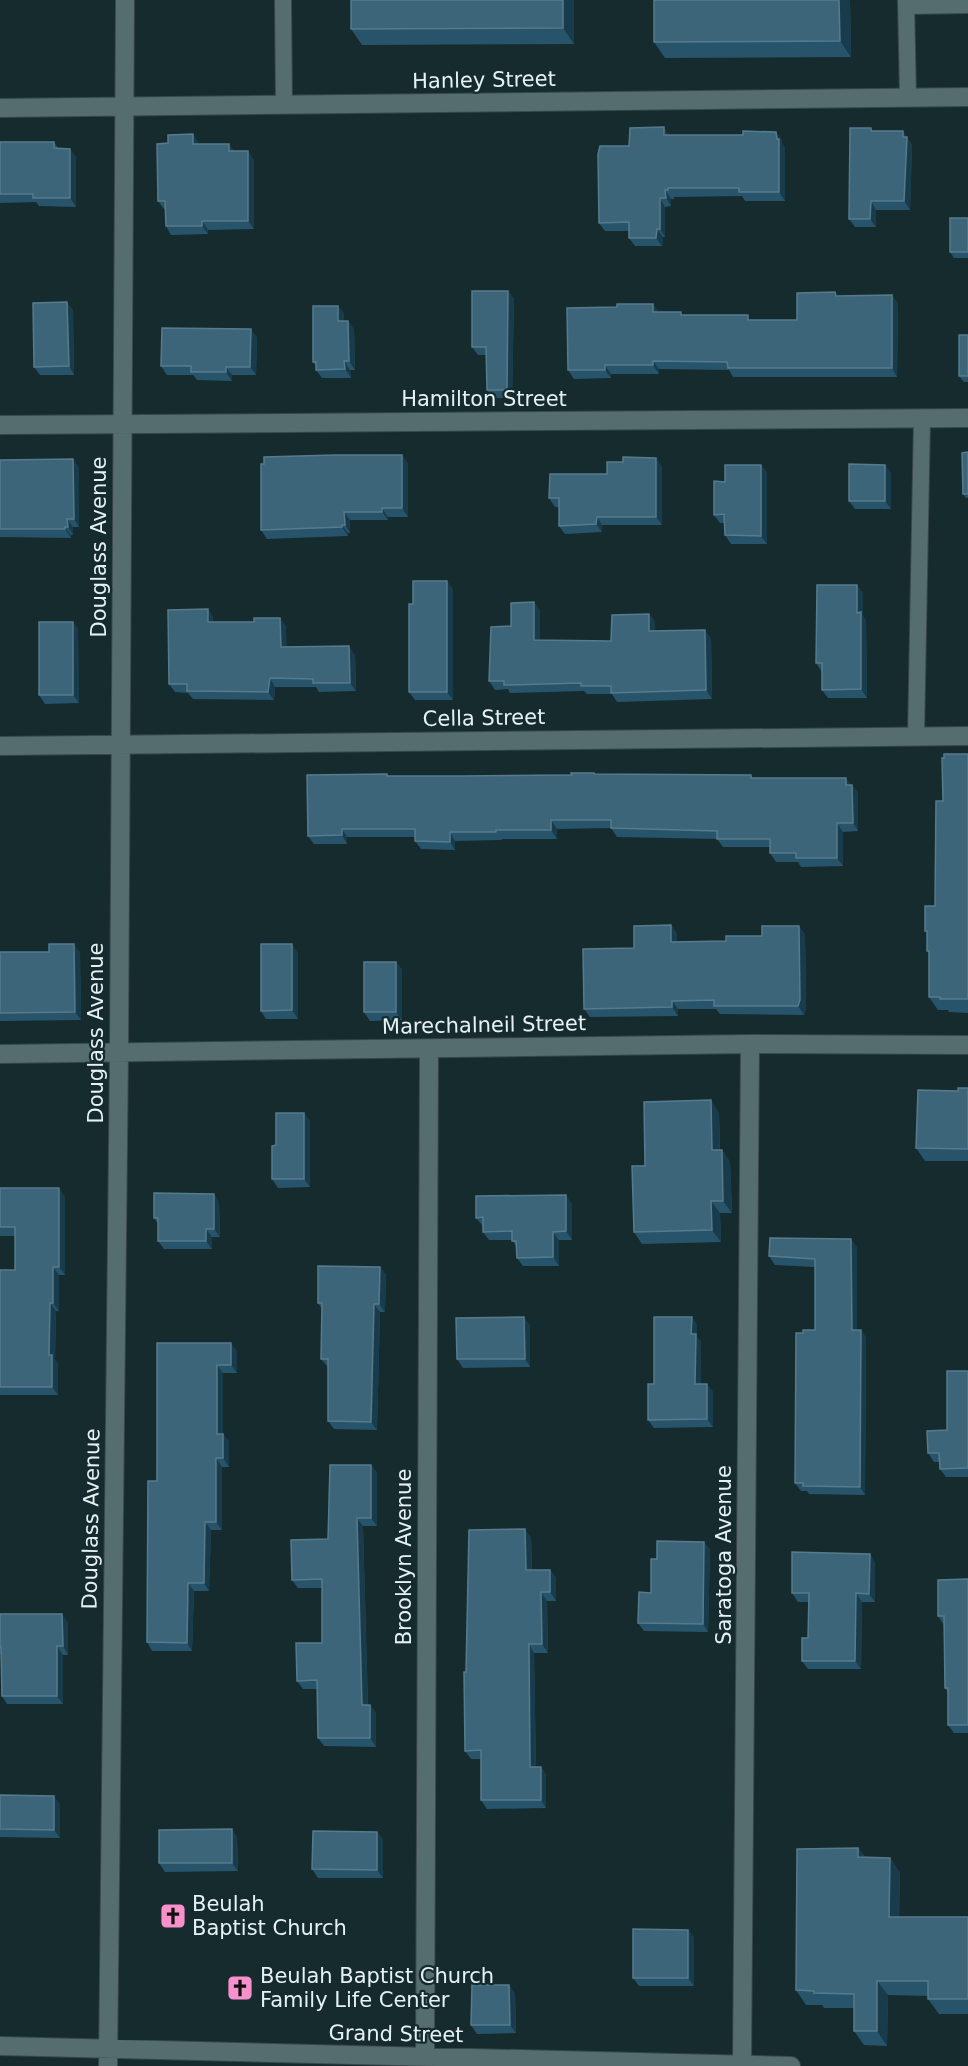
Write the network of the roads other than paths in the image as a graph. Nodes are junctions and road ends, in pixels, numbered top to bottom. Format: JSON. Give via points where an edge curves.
{"nodes":[{"id":1,"x":124,"y":0,"type":"edge"},
{"id":2,"x":284,"y":0,"type":"edge"},
{"id":3,"x":906,"y":3,"type":"edge"},
{"id":4,"x":968,"y":5,"type":"edge"},
{"id":5,"x":908,"y":97,"type":"junction"},
{"id":6,"x":968,"y":97,"type":"edge"},
{"id":7,"x":284,"y":105,"type":"junction"},
{"id":8,"x":125,"y":107,"type":"junction"},
{"id":9,"x":0,"y":108,"type":"edge"},
{"id":10,"x":922,"y":418,"type":"junction"},
{"id":11,"x":968,"y":418,"type":"edge"},
{"id":12,"x":122,"y":424,"type":"junction"},
{"id":13,"x":0,"y":425,"type":"edge"},
{"id":14,"x":916,"y":736,"type":"junction"},
{"id":15,"x":968,"y":736,"type":"edge"},
{"id":16,"x":120,"y":745,"type":"junction"},
{"id":17,"x":0,"y":746,"type":"edge"},
{"id":18,"x":750,"y":1044,"type":"junction"},
{"id":19,"x":968,"y":1045,"type":"edge"},
{"id":20,"x":429,"y":1048,"type":"junction"},
{"id":21,"x":119,"y":1052,"type":"junction"},
{"id":22,"x":0,"y":1054,"type":"edge"},
{"id":23,"x":0,"y":2046,"type":"edge"},
{"id":24,"x":108,"y":2057,"type":"edge"},
{"id":25,"x":425,"y":2061,"type":"edge"},
{"id":26,"x":742,"y":2065,"type":"edge"},
{"id":27,"x":791,"y":2066,"type":"edge"}],
"edges":[{"from":1,"to":8,"type":"street","name":"Douglass Avenue"},
{"from":2,"to":7,"type":"lane"},
{"from":3,"to":4,"type":"lane"},
{"from":3,"to":5,"type":"lane"},
{"from":5,"to":6,"type":"street","name":"Hanley Street"},
{"from":5,"to":7,"type":"street","name":"Hanley Street"},
{"from":7,"to":8,"type":"street","name":"Hanley Street"},
{"from":8,"to":9,"type":"street","name":"Hanley Street"},
{"from":8,"to":12,"type":"street","name":"Douglass Avenue"},
{"from":10,"to":11,"type":"street","name":"Hamilton Street"},
{"from":10,"to":12,"type":"street","name":"Hamilton Street"},
{"from":10,"to":14,"type":"lane"},
{"from":12,"to":13,"type":"street","name":"Hamilton Street"},
{"from":12,"to":16,"type":"street","name":"Douglass Avenue"},
{"from":14,"to":15,"type":"street","name":"Cella Street"},
{"from":14,"to":16,"type":"street","name":"Cella Street"},
{"from":16,"to":17,"type":"street","name":"Cella Street"},
{"from":16,"to":21,"type":"street","name":"Douglass Avenue"},
{"from":18,"to":19,"type":"street","name":"Marechalneil Street"},
{"from":18,"to":20,"type":"street","name":"Marechalneil Street"},
{"from":18,"to":26,"type":"street","name":"Saratoga Avenue"},
{"from":20,"to":21,"type":"street","name":"Marechalneil Street"},
{"from":20,"to":25,"type":"street","name":"Brooklyn Avenue"},
{"from":21,"to":22,"type":"street","name":"Marechalneil Street"},
{"from":21,"to":24,"type":"street","name":"Douglass Avenue"},
{"from":23,"to":24,"type":"street","name":"Grand Street"},
{"from":24,"to":25,"type":"street","name":"Grand Street"},
{"from":25,"to":26,"type":"street","name":"Grand Street"},
{"from":26,"to":27,"type":"street","name":"Grand Street"}]}
